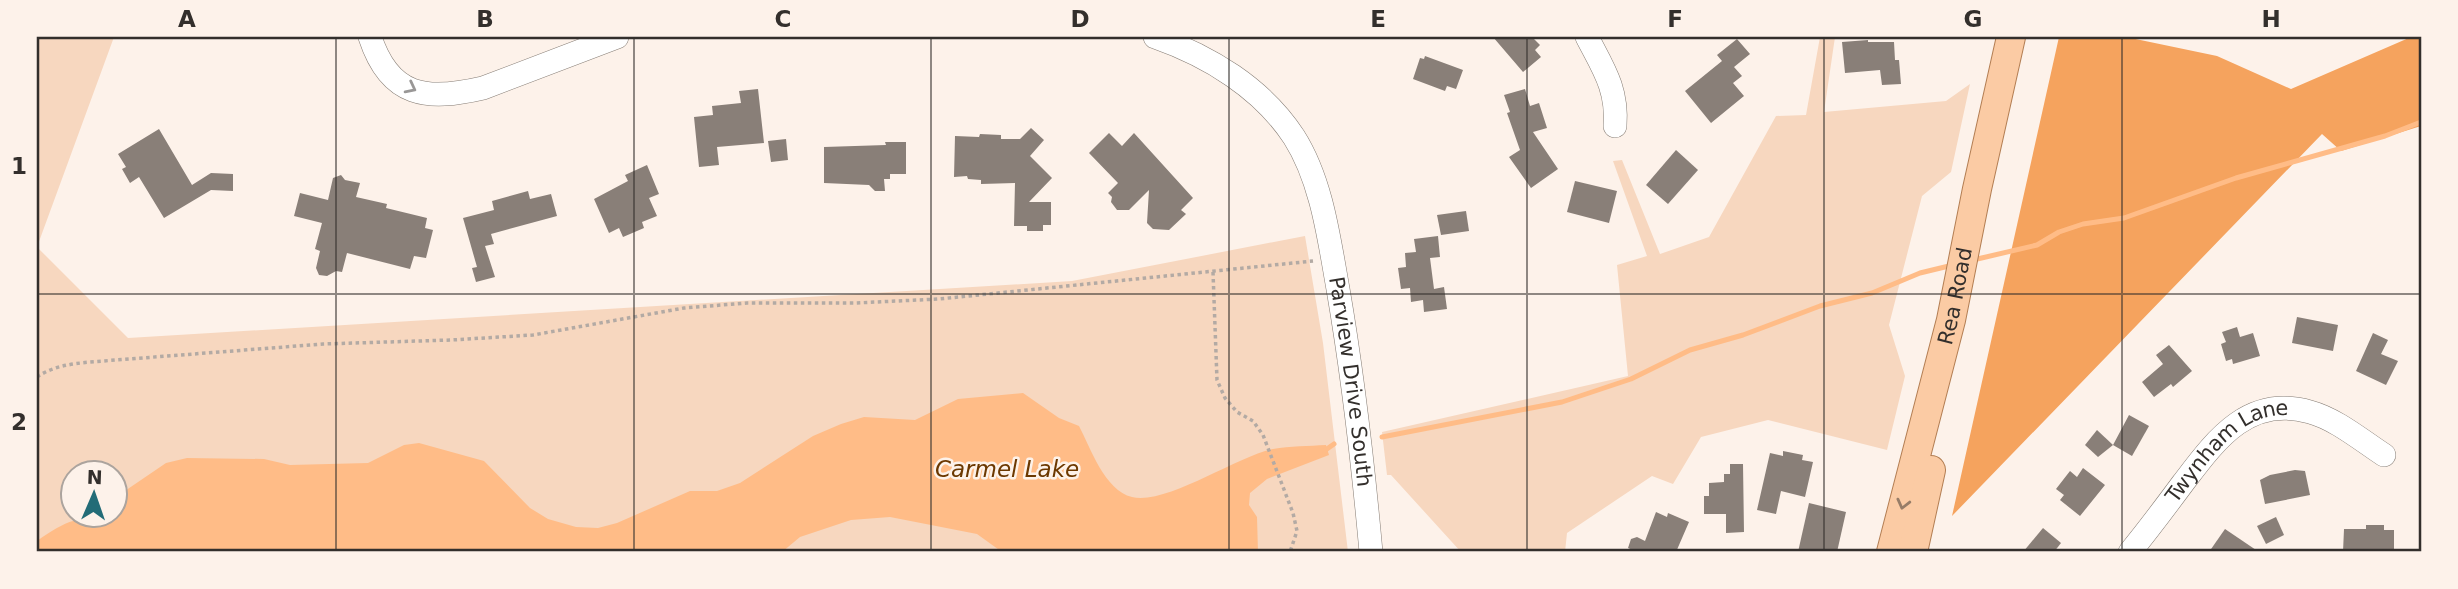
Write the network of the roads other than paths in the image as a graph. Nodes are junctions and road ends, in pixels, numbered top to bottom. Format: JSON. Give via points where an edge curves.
{"nodes":[{"id":1,"x":370,"y":37,"type":"edge"},
{"id":2,"x":617,"y":37,"type":"edge"},
{"id":3,"x":1155,"y":37,"type":"edge"},
{"id":4,"x":1587,"y":37,"type":"edge"},
{"id":5,"x":2011,"y":37,"type":"edge"},
{"id":6,"x":2028,"y":37,"type":"edge"},
{"id":7,"x":1615,"y":126,"type":"dead end"},
{"id":8,"x":1985,"y":188,"type":"junction"},
{"id":9,"x":1957,"y":319,"type":"junction"},
{"id":10,"x":2384,"y":455,"type":"dead end"},
{"id":11,"x":1371,"y":552,"type":"edge"},
{"id":12,"x":1891,"y":552,"type":"edge"},
{"id":13,"x":1913,"y":552,"type":"edge"},
{"id":14,"x":2130,"y":552,"type":"edge"}],
"edges":[{"from":1,"to":2,"type":"street","one_way":true,"via":[[376,55],[394,78],[416,93],[436,95],[483,88]]},
{"from":3,"to":11,"type":"street","name":"Parview Drive South","via":[[1219,66],[1268,106],[1302,150],[1314,179],[1333,259]]},
{"from":4,"to":7,"type":"street","via":[[1612,86]]},
{"from":5,"to":8,"type":"main road","name":"Rea Road"},
{"from":6,"to":8,"type":"main road","name":"Rea Road"},
{"from":8,"to":9,"type":"main road","name":"Rea Road"},
{"from":9,"to":12,"type":"main road","name":"Rea Road","one_way":true},
{"from":9,"to":13,"type":"main road","name":"Rea Road"},
{"from":10,"to":14,"type":"street","name":"Twynham Lane","via":[[2311,412],[2274,409],[2251,415],[2225,431],[2209,449]]}]}
